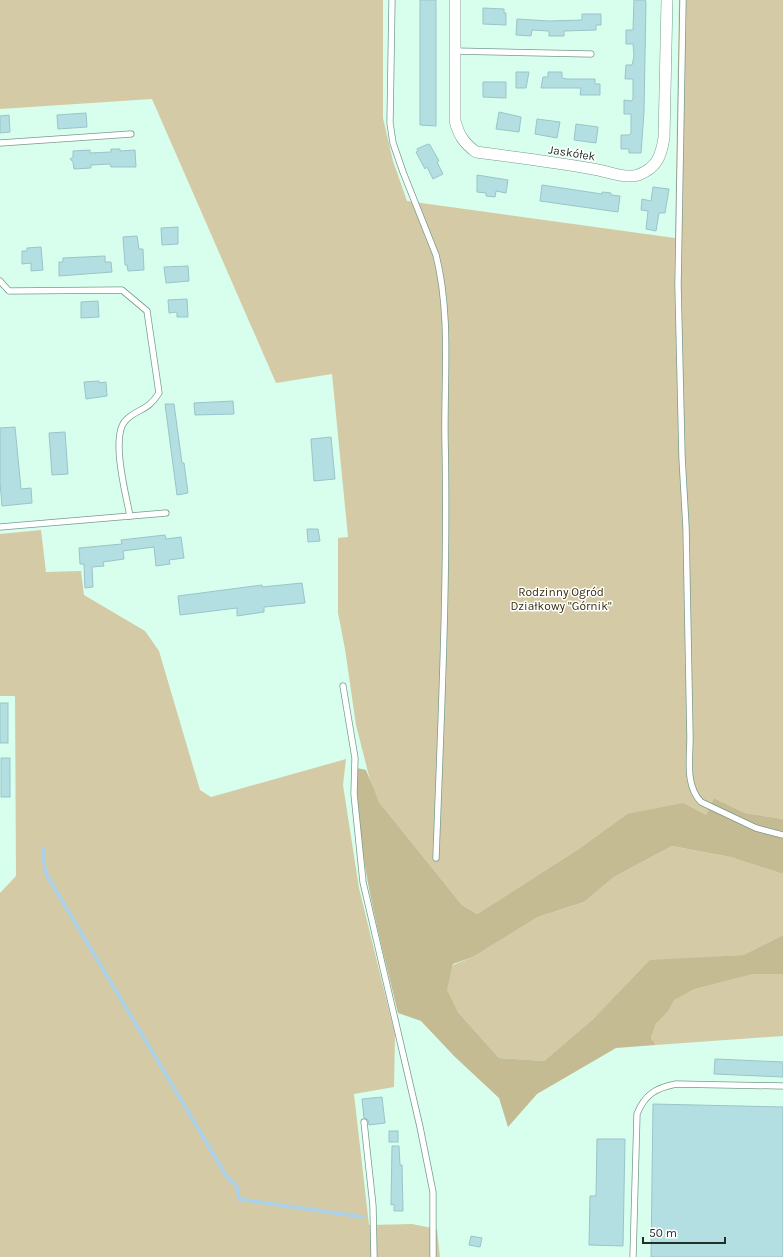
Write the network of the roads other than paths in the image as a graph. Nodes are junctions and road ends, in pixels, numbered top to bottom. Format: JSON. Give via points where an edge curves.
{"nodes":[{"id":1,"x":392,"y":0,"type":"edge"},
{"id":2,"x":455,"y":0,"type":"edge"},
{"id":3,"x":666,"y":0,"type":"edge"},
{"id":4,"x":683,"y":0,"type":"edge"},
{"id":5,"x":456,"y":51,"type":"junction"},
{"id":6,"x":591,"y":54,"type":"dead end"},
{"id":7,"x":131,"y":134,"type":"dead end"},
{"id":8,"x":0,"y":143,"type":"edge"},
{"id":9,"x":0,"y":281,"type":"edge"},
{"id":10,"x":166,"y":513,"type":"dead end"},
{"id":11,"x":130,"y":516,"type":"junction"},
{"id":12,"x":0,"y":527,"type":"edge"},
{"id":13,"x":343,"y":686,"type":"dead end"},
{"id":14,"x":783,"y":835,"type":"edge"},
{"id":15,"x":436,"y":858,"type":"dead end"},
{"id":16,"x":783,"y":1086,"type":"edge"},
{"id":17,"x":364,"y":1122,"type":"dead end"},
{"id":18,"x":374,"y":1257,"type":"edge"},
{"id":19,"x":433,"y":1257,"type":"edge"},
{"id":20,"x":633,"y":1257,"type":"edge"}],
"edges":[{"from":1,"to":15,"type":"lane","via":[[390,119],[393,143],[436,255],[445,311],[446,469]]},
{"from":2,"to":5,"type":"street","name":"Jaskółek"},
{"from":3,"to":5,"type":"street","name":"Jaskółek","via":[[664,138],[661,156],[652,167],[638,175],[628,176],[476,152],[465,144],[458,134],[455,121]]},
{"from":4,"to":14,"type":"lane","via":[[678,286],[686,530],[689,772],[696,796],[701,802],[756,828]]},
{"from":5,"to":6,"type":"lane"},
{"from":7,"to":8,"type":"lane"},
{"from":9,"to":11,"type":"lane","via":[[10,291],[122,290],[146,311],[159,393],[153,403],[127,418],[122,424],[118,439]]},
{"from":10,"to":11,"type":"lane"},
{"from":11,"to":12,"type":"lane"},
{"from":13,"to":19,"type":"lane","via":[[355,758],[354,794],[363,882],[433,1192]]},
{"from":16,"to":20,"type":"lane","via":[[676,1084],[660,1087],[647,1096],[640,1104],[637,1114]]},
{"from":17,"to":18,"type":"lane","via":[[373,1206]]}]}
